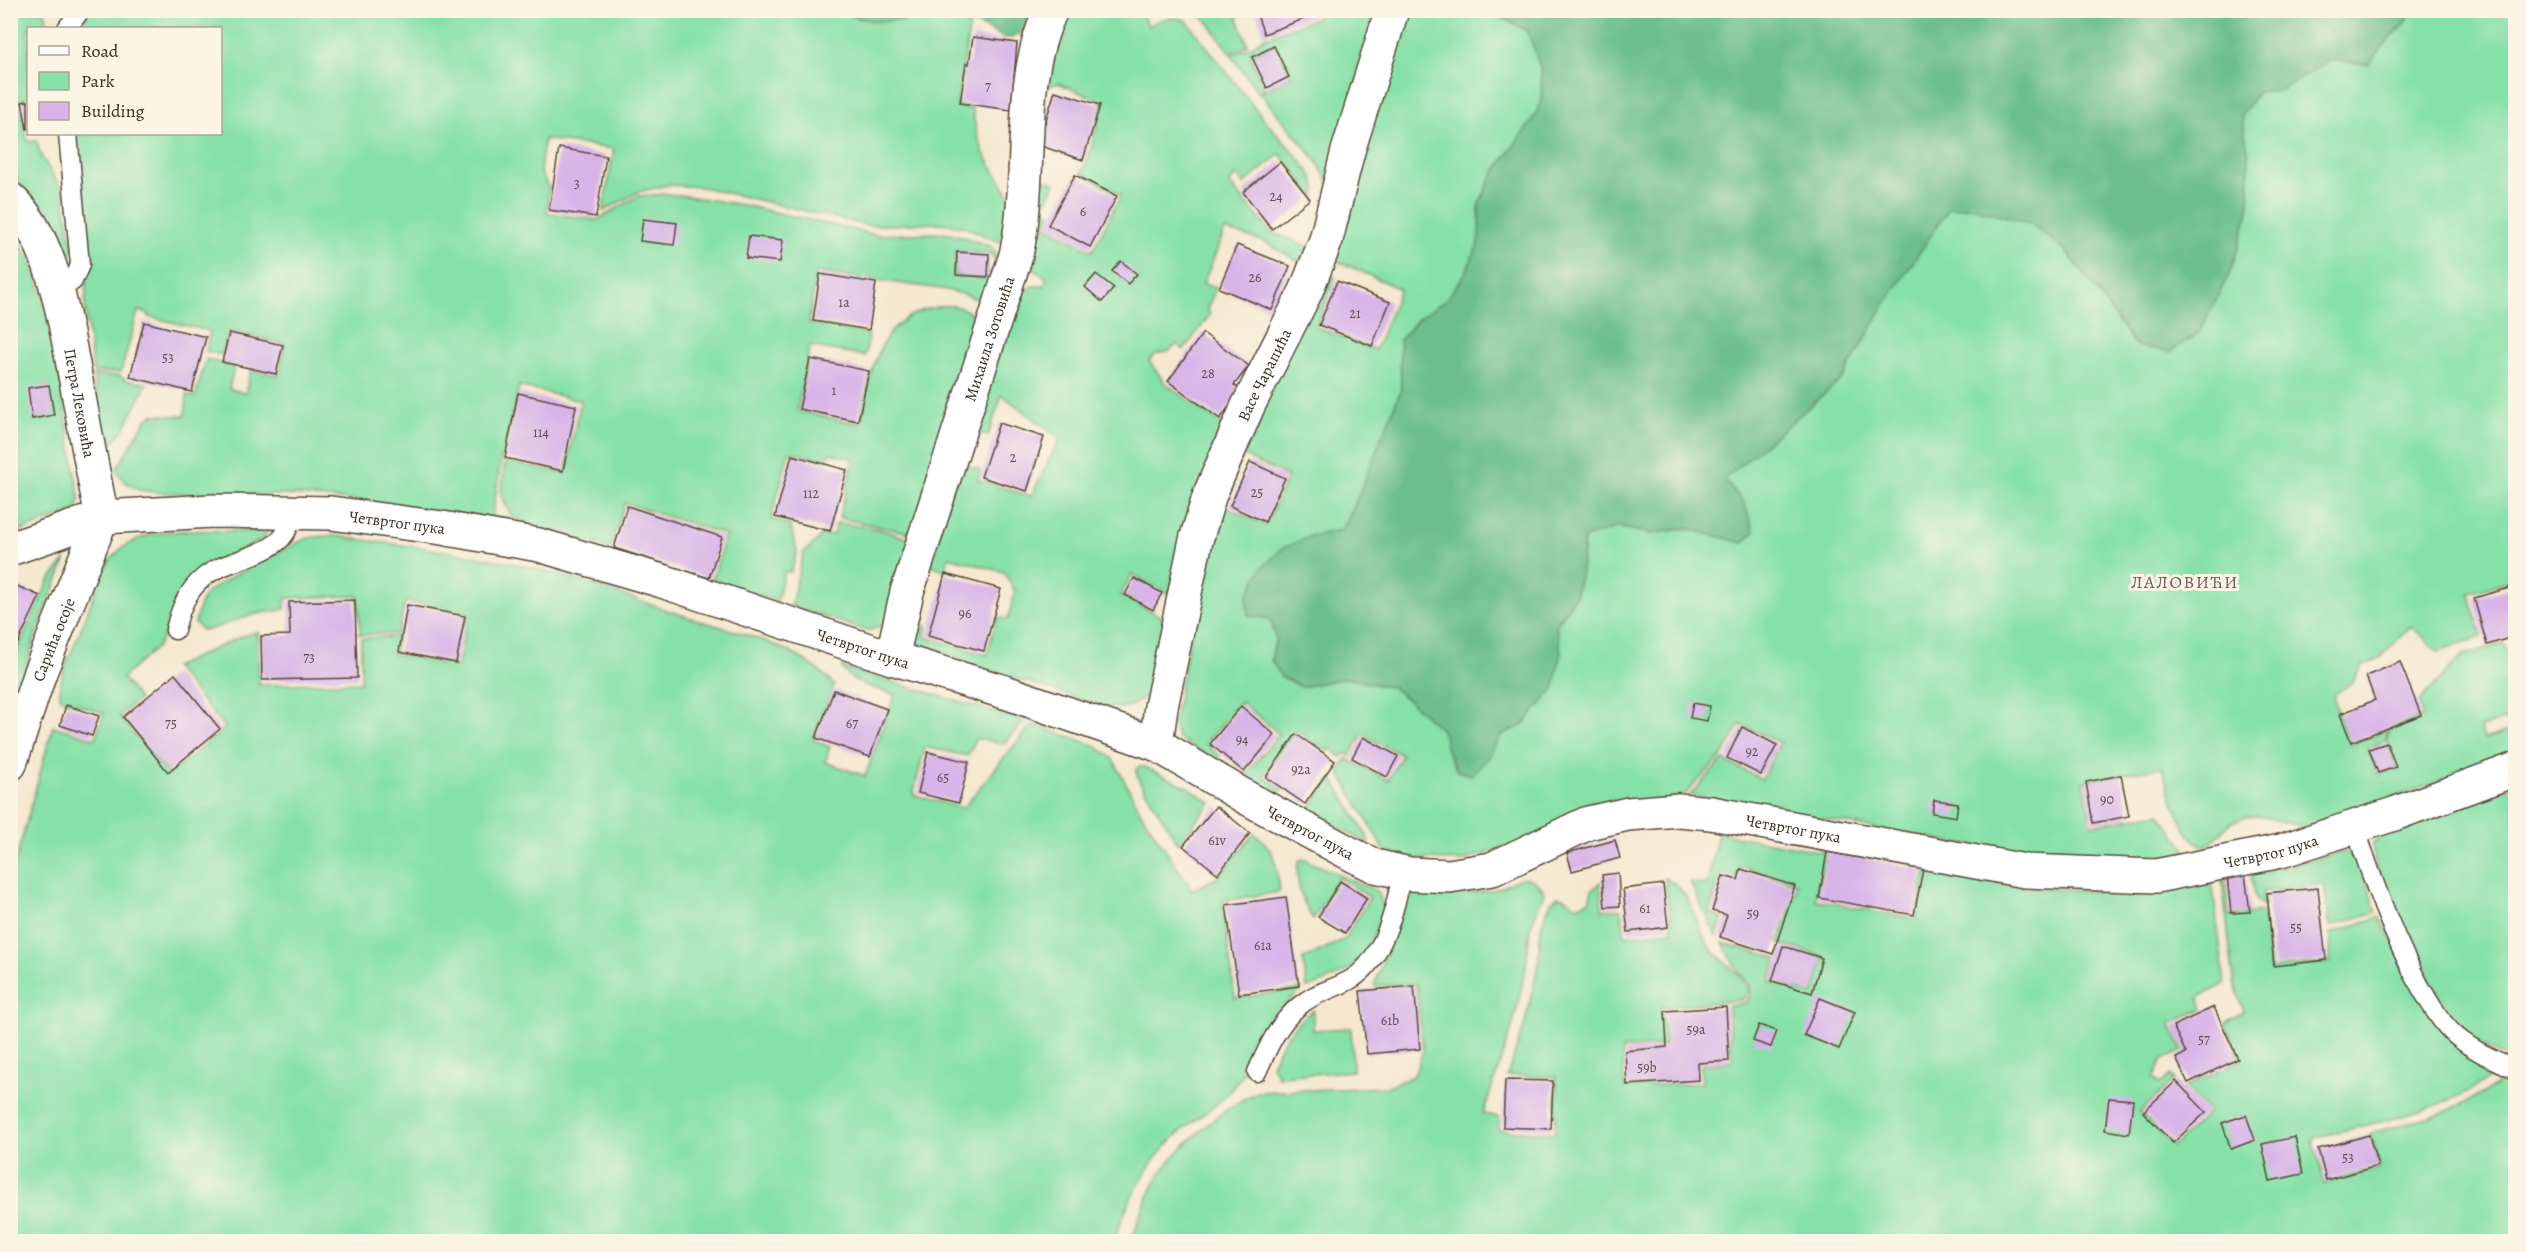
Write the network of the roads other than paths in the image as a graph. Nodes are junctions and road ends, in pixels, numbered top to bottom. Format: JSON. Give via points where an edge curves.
{"nodes":[{"id":1,"x":81,"y":10,"type":"edge"},
{"id":2,"x":1051,"y":10,"type":"edge"},
{"id":3,"x":1392,"y":10,"type":"edge"},
{"id":4,"x":68,"y":27,"type":"edge"},
{"id":5,"x":68,"y":135,"type":"edge"},
{"id":6,"x":10,"y":199,"type":"edge"},
{"id":7,"x":58,"y":290,"type":"junction"},
{"id":8,"x":292,"y":512,"type":"junction"},
{"id":9,"x":102,"y":517,"type":"junction"},
{"id":10,"x":10,"y":549,"type":"edge"},
{"id":11,"x":175,"y":630,"type":"dead end"},
{"id":12,"x":892,"y":658,"type":"junction"},
{"id":13,"x":1156,"y":744,"type":"junction"},
{"id":14,"x":10,"y":764,"type":"edge"},
{"id":15,"x":2516,"y":769,"type":"edge"},
{"id":16,"x":2355,"y":827,"type":"junction"},
{"id":17,"x":1402,"y":872,"type":"junction"},
{"id":18,"x":2516,"y":1069,"type":"edge"},
{"id":19,"x":1257,"y":1072,"type":"dead end"}],
"edges":[{"from":1,"to":4,"type":"lane"},
{"from":2,"to":12,"type":"street","name":"Михаила Зотовића","via":[[1034,68],[1016,255],[907,592]]},
{"from":3,"to":13,"type":"street","name":"Васе Чарапића","via":[[1348,151],[1326,240],[1210,494],[1193,551]]},
{"from":5,"to":7,"type":"lane","via":[[80,265],[74,281]]},
{"from":6,"to":7,"type":"street","name":"Петра Лековића","via":[[43,248]]},
{"from":7,"to":9,"type":"street","name":"Петра Лековића"},
{"from":8,"to":9,"type":"street","name":"Четвртог пука","via":[[213,511]]},
{"from":8,"to":11,"type":"lane","via":[[289,528],[273,546],[206,575],[195,585],[179,612]]},
{"from":8,"to":12,"type":"street","name":"Четвртог пука","via":[[342,514],[539,545],[662,581]]},
{"from":9,"to":10,"type":"street","name":"Четвртог пука"},
{"from":9,"to":14,"type":"street","name":"Сарића осоје","via":[[40,672]]},
{"from":12,"to":13,"type":"street","name":"Четвртог пука"},
{"from":13,"to":17,"type":"street","name":"Четвртог пука","via":[[1351,854],[1375,866]]},
{"from":15,"to":16,"type":"street","name":"Четвртог пука"},
{"from":16,"to":17,"type":"street","name":"Четвртог пука","via":[[2281,851],[2191,870],[2156,876],[2114,876],[2025,871],[1679,810],[1628,814],[1588,823],[1492,869],[1449,876]]},
{"from":16,"to":18,"type":"lane","via":[[2381,903],[2435,1012],[2454,1035],[2479,1053]]},
{"from":17,"to":19,"type":"lane","via":[[1399,893],[1374,956],[1350,981],[1298,1006],[1283,1022]]}]}
